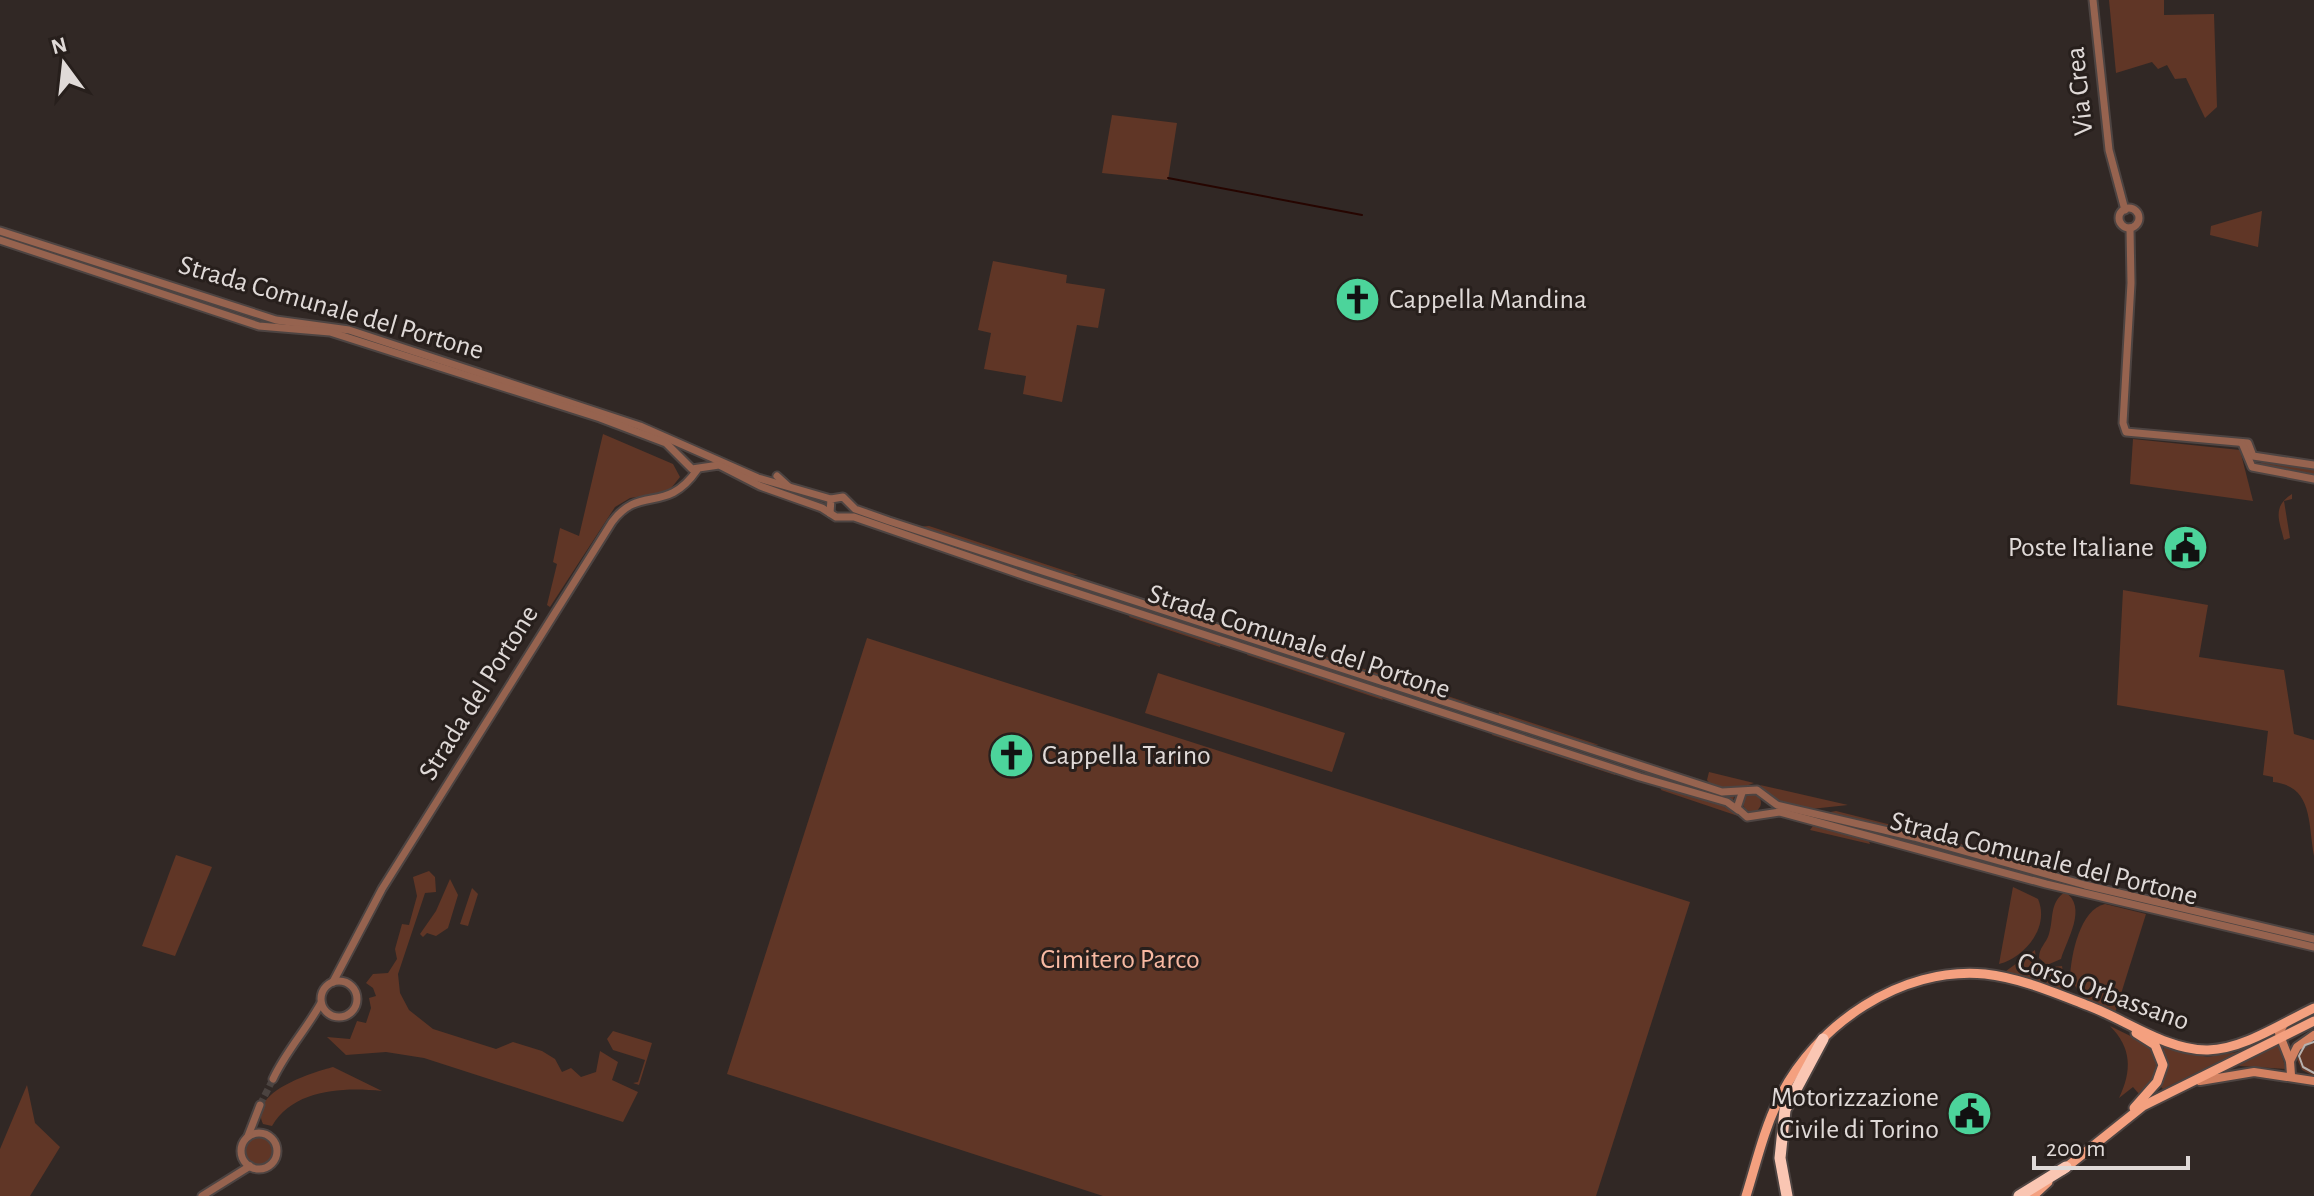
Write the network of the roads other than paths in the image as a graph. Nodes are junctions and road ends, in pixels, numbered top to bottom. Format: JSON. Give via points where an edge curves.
{"nodes":[{"id":1,"x":2093,"y":0,"type":"edge"},
{"id":2,"x":2126,"y":209,"type":"junction"},
{"id":3,"x":2130,"y":228,"type":"junction"},
{"id":4,"x":0,"y":231,"type":"edge"},
{"id":5,"x":0,"y":240,"type":"edge"},
{"id":6,"x":2242,"y":443,"type":"junction"},
{"id":7,"x":693,"y":449,"type":"junction"},
{"id":8,"x":705,"y":453,"type":"junction"},
{"id":9,"x":686,"y":462,"type":"junction"},
{"id":10,"x":2314,"y":465,"type":"edge"},
{"id":11,"x":700,"y":468,"type":"junction"},
{"id":12,"x":777,"y":476,"type":"dead end"},
{"id":13,"x":2314,"y":479,"type":"edge"},
{"id":14,"x":687,"y":484,"type":"junction"},
{"id":15,"x":793,"y":490,"type":"junction"},
{"id":16,"x":831,"y":499,"type":"junction"},
{"id":17,"x":850,"y":505,"type":"junction"},
{"id":18,"x":830,"y":513,"type":"junction"},
{"id":19,"x":845,"y":516,"type":"junction"},
{"id":20,"x":1742,"y":793,"type":"junction"},
{"id":21,"x":1765,"y":799,"type":"junction"},
{"id":22,"x":1738,"y":810,"type":"junction"},
{"id":23,"x":1763,"y":812,"type":"junction"},
{"id":24,"x":2314,"y":939,"type":"edge"},
{"id":25,"x":2314,"y":947,"type":"edge"},
{"id":26,"x":342,"y":964,"type":"junction"},
{"id":27,"x":333,"y":982,"type":"junction"},
{"id":28,"x":346,"y":982,"type":"junction"},
{"id":29,"x":2058,"y":995,"type":"junction"},
{"id":30,"x":321,"y":1003,"type":"junction"},
{"id":31,"x":2314,"y":1008,"type":"edge"},
{"id":32,"x":333,"y":1016,"type":"junction"},
{"id":33,"x":2288,"y":1021,"type":"junction"},
{"id":34,"x":2314,"y":1021,"type":"edge"},
{"id":35,"x":310,"y":1023,"type":"junction"},
{"id":36,"x":2314,"y":1035,"type":"edge"},
{"id":37,"x":2281,"y":1038,"type":"junction"},
{"id":38,"x":1823,"y":1039,"type":"junction"},
{"id":39,"x":2290,"y":1061,"type":"junction"},
{"id":40,"x":2291,"y":1075,"type":"junction"},
{"id":41,"x":273,"y":1079,"type":"tunnel mouth"},
{"id":42,"x":2314,"y":1081,"type":"edge"},
{"id":43,"x":2180,"y":1086,"type":"junction"},
{"id":44,"x":2127,"y":1117,"type":"junction"},
{"id":45,"x":268,"y":1135,"type":"junction"},
{"id":46,"x":248,"y":1137,"type":"junction"},
{"id":47,"x":242,"y":1154,"type":"junction"},
{"id":48,"x":250,"y":1166,"type":"junction"},
{"id":49,"x":2066,"y":1167,"type":"junction"},
{"id":50,"x":224,"y":1179,"type":"junction"},
{"id":51,"x":202,"y":1196,"type":"edge"},
{"id":52,"x":1746,"y":1196,"type":"edge"},
{"id":53,"x":1787,"y":1196,"type":"edge"},
{"id":54,"x":2019,"y":1196,"type":"edge"},
{"id":55,"x":2033,"y":1196,"type":"edge"}],
"edges":[{"from":1,"to":2,"type":"street","name":"Via Crea","via":[[2105,125]]},
{"from":2,"to":3,"type":"street","via":[[2120,223]]},
{"from":2,"to":3,"type":"street","via":[[2138,218]]},
{"from":3,"to":6,"type":"street","via":[[2124,429],[2130,435]]},
{"from":4,"to":7,"type":"street","name":"Strada Comunale del Portone","via":[[276,320],[349,330],[613,416]]},
{"from":5,"to":9,"type":"street","name":"Strada Comunale del Portone","via":[[259,326],[324,331],[360,341],[652,437]]},
{"from":6,"to":10,"type":"street","via":[[2251,444],[2253,456]]},
{"from":6,"to":13,"type":"street","via":[[2252,467]]},
{"from":7,"to":8,"type":"street","name":"Strada Comunale del Portone"},
{"from":7,"to":9,"type":"street"},
{"from":8,"to":11,"type":"street"},
{"from":8,"to":15,"type":"street","name":"Strada Comunale del Portone"},
{"from":9,"to":11,"type":"street","name":"Strada Comunale del Portone"},
{"from":9,"to":14,"type":"street"},
{"from":11,"to":14,"type":"street"},
{"from":11,"to":18,"type":"street","name":"Strada Comunale del Portone","via":[[724,467]]},
{"from":12,"to":15,"type":"street"},
{"from":14,"to":26,"type":"street","name":"Strada del Portone","via":[[672,496],[628,506],[612,522],[382,889]]},
{"from":15,"to":16,"type":"street","name":"Strada Comunale del Portone"},
{"from":16,"to":17,"type":"street","name":"Strada Comunale del Portone","via":[[843,497]]},
{"from":16,"to":18,"type":"street"},
{"from":17,"to":19,"type":"street"},
{"from":17,"to":20,"type":"street","name":"Strada Comunale del Portone","via":[[1632,764],[1722,792]]},
{"from":18,"to":19,"type":"street","name":"Strada Comunale del Portone"},
{"from":19,"to":22,"type":"street","name":"Strada Comunale del Portone","via":[[1727,802]]},
{"from":20,"to":21,"type":"street","via":[[1757,790]]},
{"from":20,"to":22,"type":"street"},
{"from":21,"to":23,"type":"street"},
{"from":21,"to":24,"type":"street","name":"Strada Comunale del Portone","via":[[2087,886]]},
{"from":22,"to":23,"type":"street","via":[[1751,818]]},
{"from":23,"to":25,"type":"street","name":"Strada Comunale del Portone","via":[[1780,812],[2046,884]]},
{"from":26,"to":27,"type":"street","name":"Strada del Portone"},
{"from":26,"to":28,"type":"street"},
{"from":27,"to":28,"type":"street"},
{"from":27,"to":30,"type":"street","via":[[323,989]]},
{"from":28,"to":32,"type":"street","via":[[356,993],[356,1004],[350,1014]]},
{"from":29,"to":33,"type":"main road","name":"Corso Orbassano","via":[[2202,1050],[2231,1046]]},
{"from":29,"to":38,"type":"main road","name":"Corso Orbassano","via":[[2000,976],[1950,975],[1901,988],[1854,1013]]},
{"from":29,"to":44,"type":"main road","via":[[2143,1036],[2160,1051],[2163,1065],[2157,1082]]},
{"from":30,"to":32,"type":"street"},
{"from":30,"to":35,"type":"street"},
{"from":31,"to":33,"type":"main road","name":"Corso Orbassano"},
{"from":32,"to":35,"type":"street"},
{"from":33,"to":37,"type":"main road","via":[[2279,1031]]},
{"from":34,"to":37,"type":"main road","name":"Corso Orbassano"},
{"from":35,"to":41,"type":"street"},
{"from":36,"to":39,"type":"main road","via":[[2297,1047]]},
{"from":37,"to":39,"type":"main road"},
{"from":37,"to":43,"type":"main road","name":"Corso Orbassano"},
{"from":38,"to":52,"type":"main road","name":"Corso Orbassano","via":[[1779,1098]]},
{"from":38,"to":53,"type":"highway","via":[[1785,1110],[1780,1158]]},
{"from":39,"to":40,"type":"main road"},
{"from":40,"to":42,"type":"main road"},
{"from":40,"to":43,"type":"main road","via":[[2243,1072]]},
{"from":43,"to":44,"type":"main road","name":"Corso Orbassano"},
{"from":44,"to":49,"type":"main road","name":"Corso Orbassano"},
{"from":45,"to":46,"type":"street"},
{"from":45,"to":46,"type":"street","via":[[259,1109]]},
{"from":45,"to":48,"type":"street","via":[[277,1147],[273,1162],[264,1168]]},
{"from":46,"to":47,"type":"street"},
{"from":47,"to":48,"type":"street"},
{"from":47,"to":50,"type":"street"},
{"from":48,"to":50,"type":"street"},
{"from":49,"to":54,"type":"highway"},
{"from":49,"to":55,"type":"main road","name":"Corso Orbassano"},
{"from":50,"to":51,"type":"street"}]}
